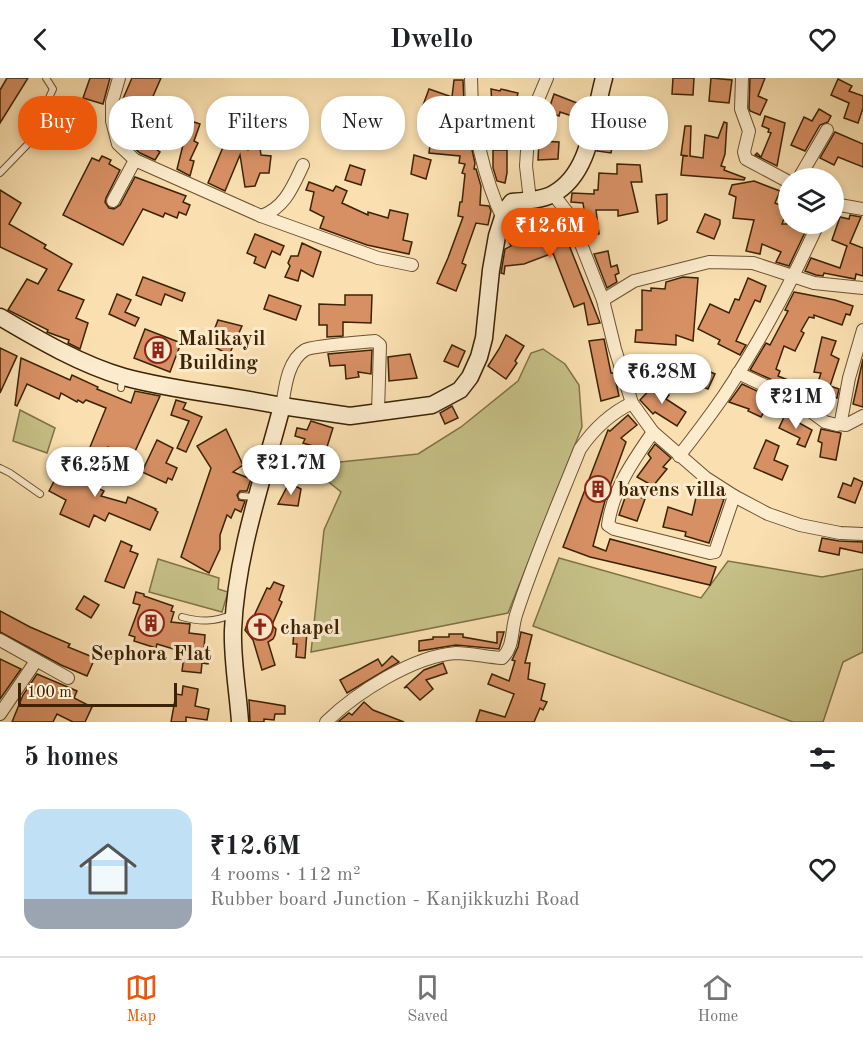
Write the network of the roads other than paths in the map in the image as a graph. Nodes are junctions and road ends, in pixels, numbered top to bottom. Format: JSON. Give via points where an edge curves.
{"nodes":[{"id":1,"x":46,"y":78,"type":"edge"},
{"id":2,"x":119,"y":78,"type":"edge"},
{"id":3,"x":471,"y":78,"type":"edge"},
{"id":4,"x":547,"y":78,"type":"edge"},
{"id":5,"x":604,"y":78,"type":"edge"},
{"id":6,"x":742,"y":78,"type":"edge"},
{"id":7,"x":827,"y":130,"type":"dead end"},
{"id":8,"x":135,"y":160,"type":"junction"},
{"id":9,"x":303,"y":165,"type":"dead end"},
{"id":10,"x":806,"y":168,"type":"edge"},
{"id":11,"x":0,"y":174,"type":"edge"},
{"id":12,"x":778,"y":176,"type":"edge"},
{"id":13,"x":553,"y":194,"type":"junction"},
{"id":14,"x":530,"y":200,"type":"junction"},
{"id":15,"x":113,"y":201,"type":"dead end"},
{"id":16,"x":844,"y":206,"type":"edge"},
{"id":17,"x":863,"y":209,"type":"edge"},
{"id":18,"x":261,"y":216,"type":"junction"},
{"id":19,"x":503,"y":219,"type":"junction"},
{"id":20,"x":813,"y":234,"type":"edge"},
{"id":21,"x":412,"y":265,"type":"dead end"},
{"id":22,"x":794,"y":277,"type":"junction"},
{"id":23,"x":863,"y":288,"type":"edge"},
{"id":24,"x":603,"y":300,"type":"junction"},
{"id":25,"x":0,"y":317,"type":"edge"},
{"id":26,"x":863,"y":330,"type":"edge"},
{"id":27,"x":738,"y":373,"type":"junction"},
{"id":28,"x":632,"y":403,"type":"junction"},
{"id":29,"x":282,"y":406,"type":"junction"},
{"id":30,"x":378,"y":412,"type":"junction"},
{"id":31,"x":863,"y":416,"type":"edge"},
{"id":32,"x":839,"y":424,"type":"junction"},
{"id":33,"x":653,"y":432,"type":"junction"},
{"id":34,"x":680,"y":456,"type":"junction"},
{"id":35,"x":0,"y":468,"type":"edge"},
{"id":36,"x":40,"y":494,"type":"dead end"},
{"id":37,"x":734,"y":496,"type":"junction"},
{"id":38,"x":863,"y":534,"type":"edge"},
{"id":39,"x":235,"y":614,"type":"junction"},
{"id":40,"x":182,"y":617,"type":"dead end"},
{"id":41,"x":0,"y":640,"type":"edge"},
{"id":42,"x":36,"y":661,"type":"junction"},
{"id":43,"x":68,"y":678,"type":"dead end"},
{"id":44,"x":0,"y":714,"type":"edge"},
{"id":45,"x":240,"y":722,"type":"edge"},
{"id":46,"x":326,"y":722,"type":"edge"}],
"edges":[{"from":1,"to":11,"type":"lane","via":[[53,89],[28,144]]},
{"from":2,"to":8,"type":"street","via":[[112,102],[112,121],[118,144]]},
{"from":3,"to":19,"type":"street","via":[[471,100],[487,179]]},
{"from":4,"to":14,"type":"street","via":[[529,121],[526,166]]},
{"from":5,"to":13,"type":"main road","via":[[580,165]]},
{"from":6,"to":12,"type":"street","via":[[741,109],[749,131],[746,159]]},
{"from":7,"to":10,"type":"street"},
{"from":8,"to":15,"type":"street"},
{"from":8,"to":18,"type":"street"},
{"from":9,"to":18,"type":"street","via":[[288,196],[273,212]]},
{"from":13,"to":14,"type":"main road"},
{"from":13,"to":24,"type":"street","via":[[570,216]]},
{"from":14,"to":19,"type":"main road","via":[[512,202]]},
{"from":16,"to":17,"type":"street"},
{"from":18,"to":21,"type":"street","via":[[378,258]]},
{"from":19,"to":30,"type":"main road","via":[[491,270],[484,338],[470,377],[460,390],[432,405]]},
{"from":20,"to":22,"type":"street"},
{"from":22,"to":23,"type":"street"},
{"from":22,"to":24,"type":"street","via":[[753,263],[709,262],[634,281]]},
{"from":22,"to":27,"type":"street"},
{"from":24,"to":28,"type":"street"},
{"from":25,"to":29,"type":"main road","via":[[123,383]]},
{"from":26,"to":32,"type":"street"},
{"from":27,"to":32,"type":"street","via":[[794,399],[825,422]]},
{"from":27,"to":34,"type":"street"},
{"from":28,"to":33,"type":"street"},
{"from":28,"to":46,"type":"street","via":[[590,434],[580,449],[529,578],[509,651],[502,658],[438,655],[410,665],[344,705]]},
{"from":29,"to":30,"type":"main road","via":[[350,416]]},
{"from":29,"to":30,"type":"street","via":[[288,377],[297,358],[306,350],[375,341],[380,345]]},
{"from":29,"to":39,"type":"main road","via":[[250,496]]},
{"from":31,"to":32,"type":"street","via":[[846,425]]},
{"from":33,"to":34,"type":"street"},
{"from":33,"to":37,"type":"street","via":[[627,468],[608,525],[715,552]]},
{"from":34,"to":37,"type":"street"},
{"from":35,"to":36,"type":"lane"},
{"from":37,"to":38,"type":"street","via":[[800,525]]},
{"from":39,"to":40,"type":"lane","via":[[215,621]]},
{"from":39,"to":45,"type":"main road"},
{"from":41,"to":42,"type":"street"},
{"from":42,"to":43,"type":"street"},
{"from":42,"to":44,"type":"street"}]}
